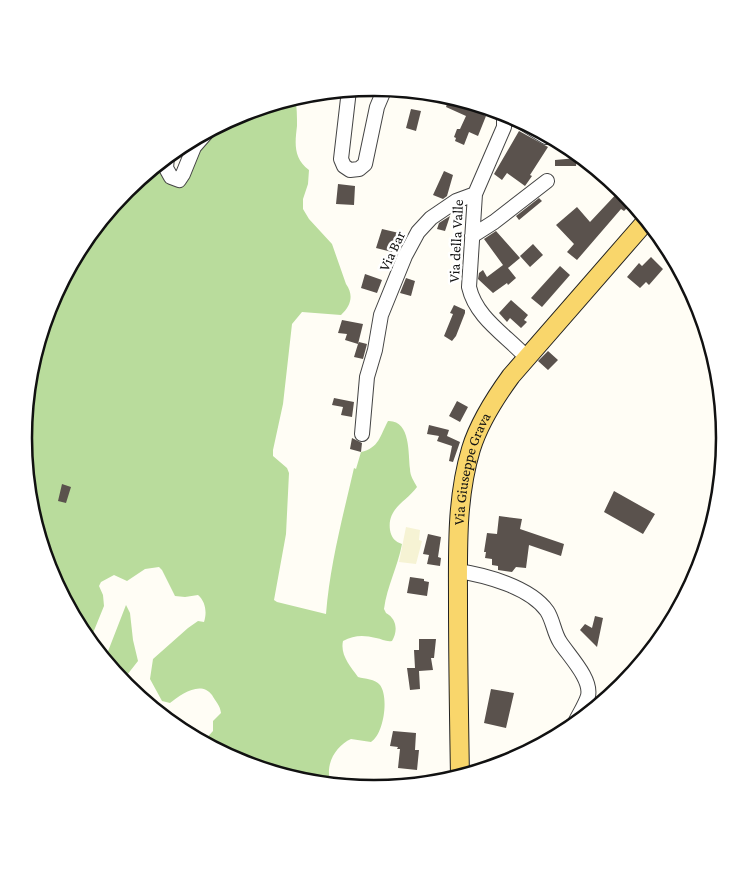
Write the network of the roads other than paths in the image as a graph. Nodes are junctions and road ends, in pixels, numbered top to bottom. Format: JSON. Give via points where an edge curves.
{"nodes":[{"id":1,"x":381,"y":96,"type":"edge"},
{"id":2,"x":348,"y":97,"type":"edge"},
{"id":3,"x":503,"y":121,"type":"edge"},
{"id":4,"x":193,"y":148,"type":"edge"},
{"id":5,"x":166,"y":167,"type":"edge"},
{"id":6,"x":546,"y":181,"type":"dead end"},
{"id":7,"x":475,"y":194,"type":"junction"},
{"id":8,"x":642,"y":225,"type":"edge"},
{"id":9,"x":472,"y":236,"type":"junction"},
{"id":10,"x":526,"y":357,"type":"junction"},
{"id":11,"x":362,"y":434,"type":"dead end"},
{"id":12,"x":458,"y":571,"type":"junction"},
{"id":13,"x":581,"y":711,"type":"edge"},
{"id":14,"x":460,"y":769,"type":"edge"}],
"edges":[{"from":1,"to":2,"type":"street","via":[[365,164],[350,170],[341,158]]},
{"from":3,"to":7,"type":"street","name":"Via della Valle","via":[[504,128]]},
{"from":4,"to":5,"type":"street","via":[[179,180],[172,178]]},
{"from":6,"to":9,"type":"street"},
{"from":7,"to":9,"type":"street","name":"Via della Valle"},
{"from":7,"to":11,"type":"street","name":"Via Bar","via":[[456,201],[431,218],[418,232],[405,256],[381,315],[368,377]]},
{"from":8,"to":10,"type":"main road","name":"Via Giuseppe Grava"},
{"from":9,"to":10,"type":"street","name":"Via della Valle","via":[[471,297],[482,315]]},
{"from":10,"to":12,"type":"main road","name":"Via Giuseppe Grava","via":[[497,396],[472,447],[461,489]]},
{"from":12,"to":13,"type":"street","via":[[509,585],[542,604],[549,613],[555,633],[585,678],[588,695]]},
{"from":12,"to":14,"type":"main road","name":"Via Giuseppe Grava"}]}
